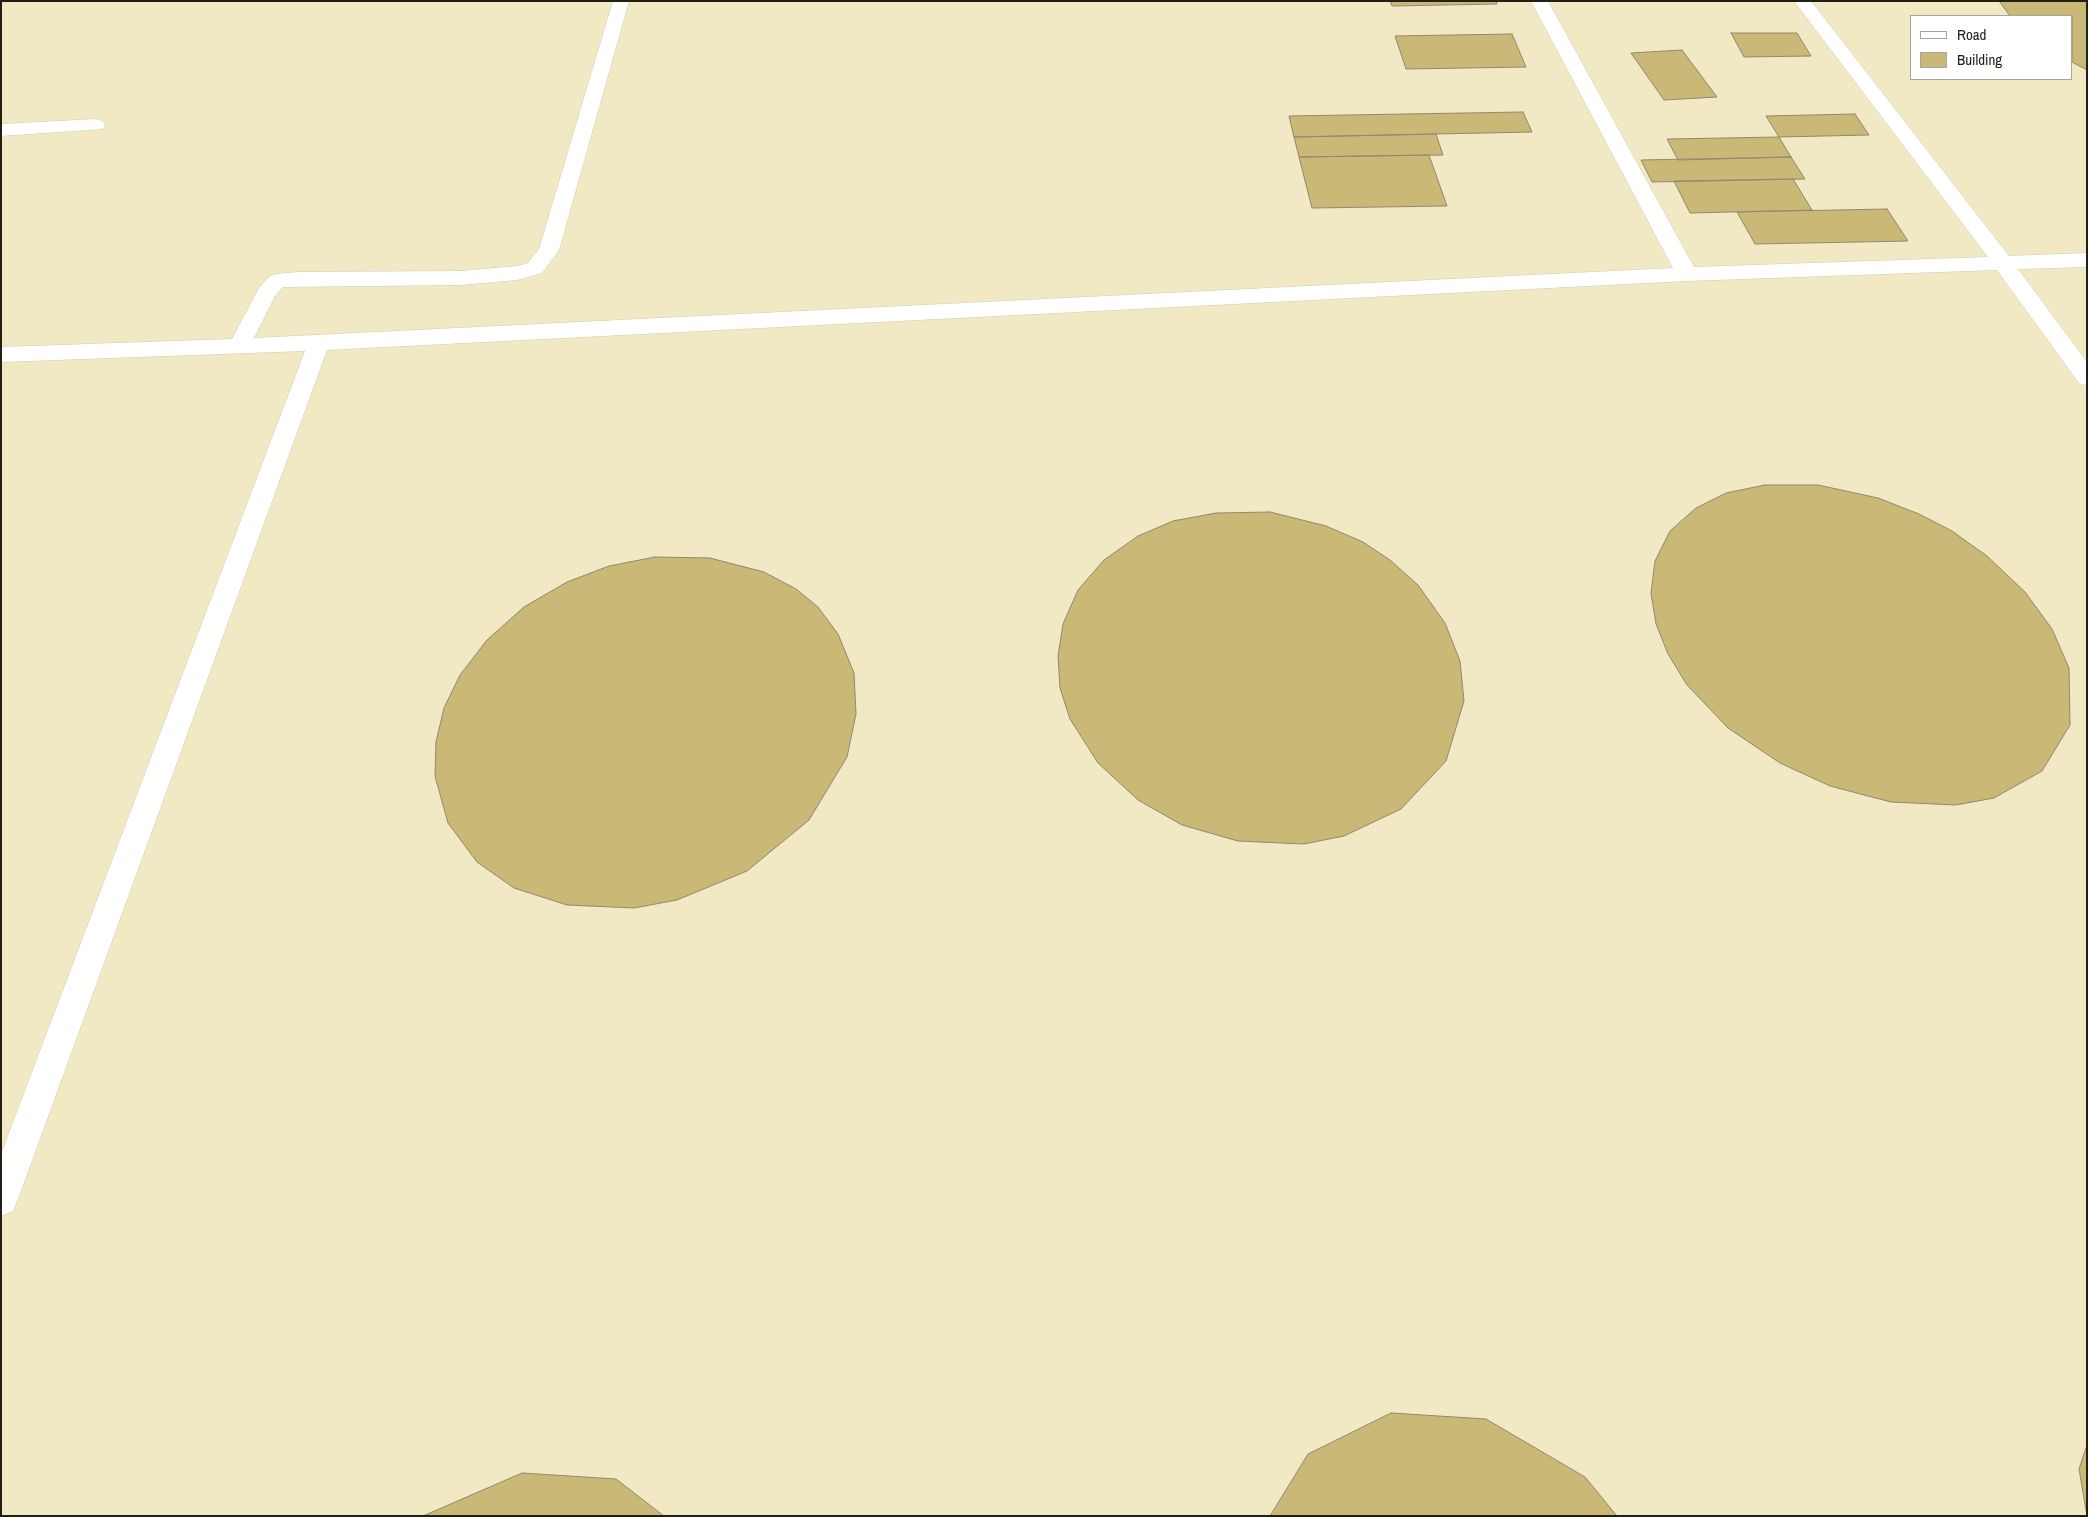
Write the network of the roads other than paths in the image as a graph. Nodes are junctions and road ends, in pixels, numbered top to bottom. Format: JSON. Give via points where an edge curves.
{"nodes":[{"id":1,"x":621,"y":1,"type":"edge"},
{"id":2,"x":1539,"y":1,"type":"edge"},
{"id":3,"x":1802,"y":1,"type":"edge"},
{"id":4,"x":96,"y":125,"type":"dead end"},
{"id":5,"x":1,"y":130,"type":"edge"},
{"id":6,"x":2087,"y":260,"type":"edge"},
{"id":7,"x":2003,"y":263,"type":"junction"},
{"id":8,"x":1687,"y":274,"type":"junction"},
{"id":9,"x":319,"y":343,"type":"junction"},
{"id":10,"x":238,"y":346,"type":"junction"},
{"id":11,"x":1,"y":355,"type":"edge"},
{"id":12,"x":2087,"y":378,"type":"edge"},
{"id":13,"x":1,"y":1199,"type":"edge"}],
"edges":[{"from":1,"to":10,"type":"lane","via":[[549,250],[535,268],[517,273],[461,278],[277,281],[266,293]]},
{"from":2,"to":8,"type":"lane"},
{"from":3,"to":7,"type":"lane"},
{"from":4,"to":5,"type":"lane"},
{"from":6,"to":7,"type":"lane"},
{"from":7,"to":8,"type":"lane"},
{"from":7,"to":12,"type":"lane"},
{"from":8,"to":9,"type":"lane"},
{"from":9,"to":10,"type":"lane"},
{"from":9,"to":13,"type":"lane"},
{"from":10,"to":11,"type":"lane"}]}
